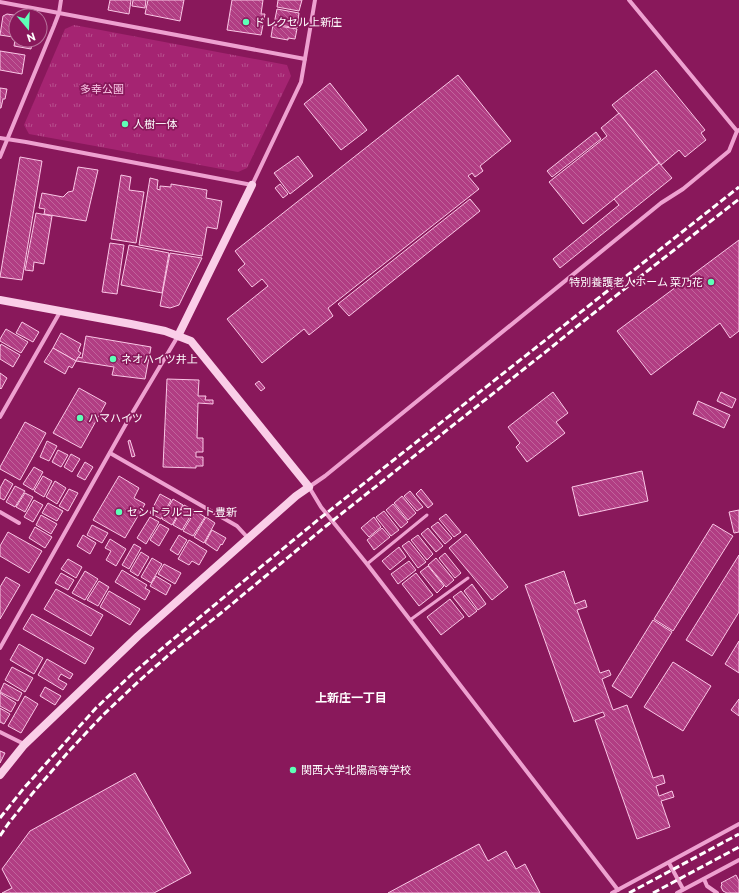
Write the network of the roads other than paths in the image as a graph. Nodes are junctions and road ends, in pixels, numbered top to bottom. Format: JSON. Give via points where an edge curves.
{"nodes":[{"id":1,"x":61,"y":0,"type":"edge"},
{"id":2,"x":316,"y":0,"type":"edge"},
{"id":3,"x":629,"y":0,"type":"edge"},
{"id":4,"x":0,"y":2,"type":"edge"},
{"id":5,"x":59,"y":13,"type":"junction"},
{"id":6,"x":305,"y":59,"type":"junction"},
{"id":7,"x":738,"y":130,"type":"edge"},
{"id":8,"x":0,"y":138,"type":"edge"},
{"id":9,"x":8,"y":140,"type":"junction"},
{"id":10,"x":0,"y":157,"type":"edge"},
{"id":11,"x":252,"y":185,"type":"junction"},
{"id":12,"x":0,"y":300,"type":"edge"},
{"id":13,"x":60,"y":312,"type":"junction"},
{"id":14,"x":178,"y":336,"type":"junction"},
{"id":15,"x":0,"y":417,"type":"edge"},
{"id":16,"x":110,"y":453,"type":"junction"},
{"id":17,"x":308,"y":487,"type":"junction"},
{"id":18,"x":0,"y":512,"type":"edge"},
{"id":19,"x":427,"y":515,"type":"dead end"},
{"id":20,"x":19,"y":523,"type":"dead end"},
{"id":21,"x":248,"y":538,"type":"junction"},
{"id":22,"x":367,"y":564,"type":"junction"},
{"id":23,"x":468,"y":578,"type":"dead end"},
{"id":24,"x":410,"y":620,"type":"junction"},
{"id":25,"x":0,"y":648,"type":"edge"},
{"id":26,"x":0,"y":732,"type":"edge"},
{"id":27,"x":24,"y":745,"type":"junction"},
{"id":28,"x":0,"y":775,"type":"edge"},
{"id":29,"x":739,"y":824,"type":"edge"},
{"id":30,"x":739,"y":860,"type":"edge"},
{"id":31,"x":669,"y":863,"type":"junction"},
{"id":32,"x":704,"y":879,"type":"junction"},
{"id":33,"x":618,"y":890,"type":"junction"},
{"id":34,"x":683,"y":890,"type":"junction"},
{"id":35,"x":612,"y":893,"type":"edge"},
{"id":36,"x":677,"y":893,"type":"edge"},
{"id":37,"x":717,"y":893,"type":"edge"}],
"edges":[{"from":1,"to":5,"type":"street"},
{"from":2,"to":6,"type":"street"},
{"from":3,"to":7,"type":"street"},
{"from":4,"to":5,"type":"street"},
{"from":5,"to":6,"type":"street"},
{"from":5,"to":9,"type":"street"},
{"from":6,"to":11,"type":"street","via":[[301,82]]},
{"from":7,"to":17,"type":"street","via":[[729,151],[683,189],[661,203],[325,476]]},
{"from":8,"to":9,"type":"street"},
{"from":9,"to":10,"type":"street"},
{"from":9,"to":11,"type":"street"},
{"from":11,"to":14,"type":"street"},
{"from":12,"to":13,"type":"street"},
{"from":13,"to":14,"type":"street","via":[[132,324]]},
{"from":13,"to":15,"type":"street"},
{"from":14,"to":16,"type":"street"},
{"from":14,"to":17,"type":"street","via":[[191,341]]},
{"from":16,"to":21,"type":"street","via":[[237,526]]},
{"from":16,"to":25,"type":"street"},
{"from":17,"to":21,"type":"street"},
{"from":17,"to":22,"type":"street"},
{"from":18,"to":20,"type":"street"},
{"from":19,"to":22,"type":"lane"},
{"from":21,"to":27,"type":"street","via":[[138,636]]},
{"from":22,"to":24,"type":"street"},
{"from":23,"to":24,"type":"lane"},
{"from":24,"to":33,"type":"street"},
{"from":26,"to":27,"type":"street"},
{"from":27,"to":28,"type":"street"},
{"from":29,"to":31,"type":"street"},
{"from":30,"to":32,"type":"street"},
{"from":31,"to":33,"type":"street"},
{"from":31,"to":34,"type":"street"},
{"from":32,"to":34,"type":"street"},
{"from":32,"to":37,"type":"street"},
{"from":33,"to":35,"type":"street"},
{"from":34,"to":36,"type":"street"}]}
